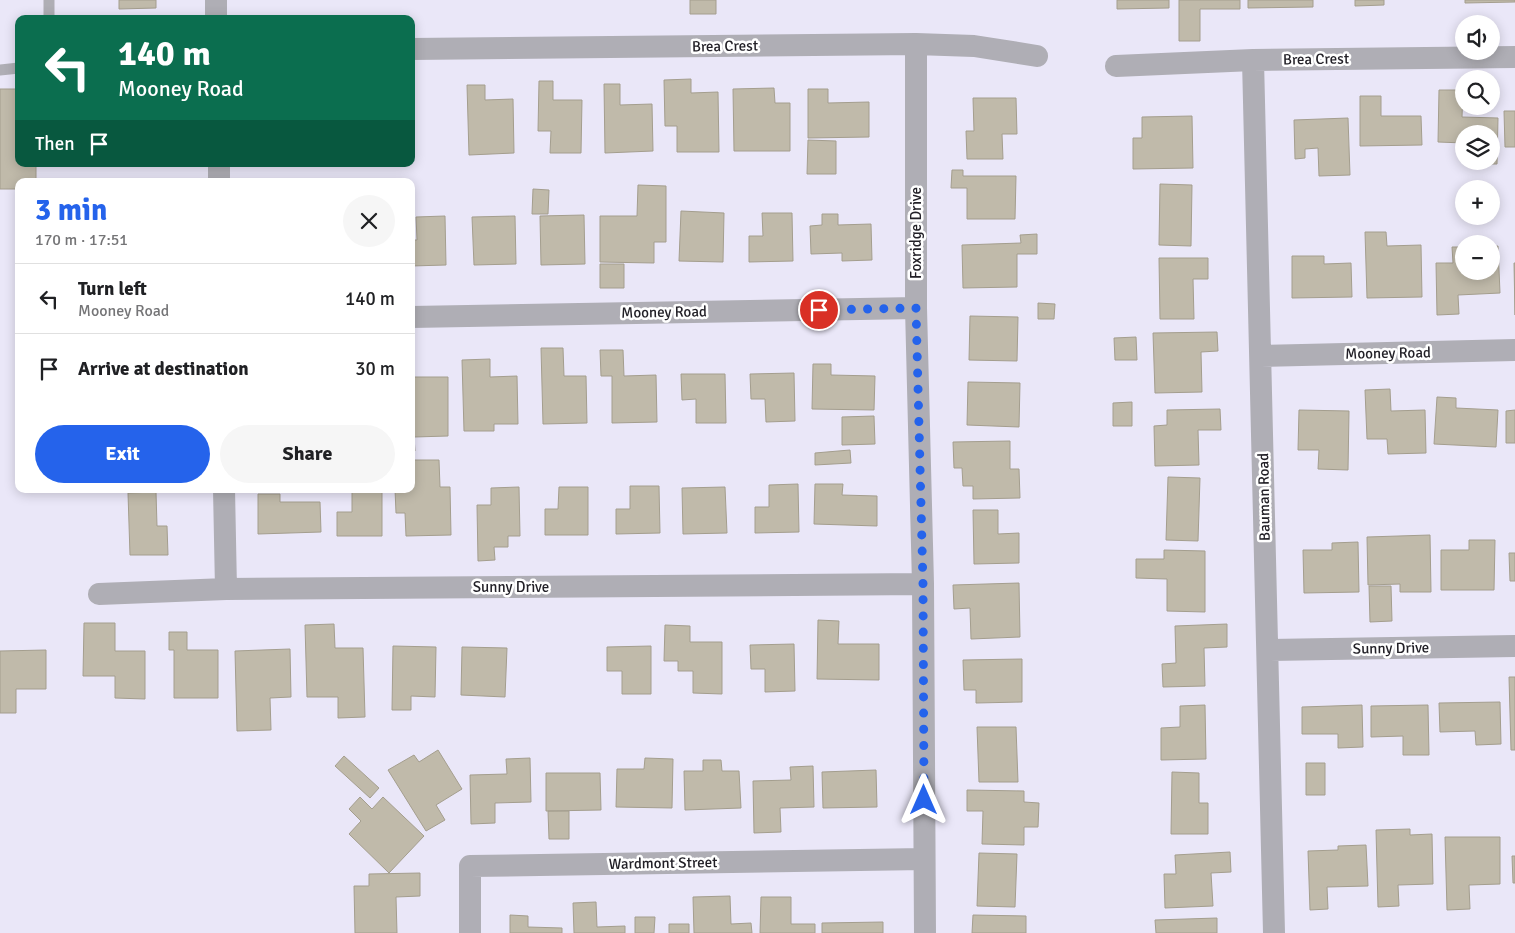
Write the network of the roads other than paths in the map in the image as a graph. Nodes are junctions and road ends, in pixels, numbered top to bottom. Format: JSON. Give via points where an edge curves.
{"nodes":[{"id":1,"x":49,"y":0,"type":"edge"},
{"id":2,"x":216,"y":0,"type":"edge"},
{"id":3,"x":49,"y":15,"type":"edge"},
{"id":4,"x":216,"y":15,"type":"edge"},
{"id":5,"x":916,"y":44,"type":"junction"},
{"id":6,"x":415,"y":49,"type":"edge"},
{"id":7,"x":1037,"y":56,"type":"dead end"},
{"id":8,"x":1515,"y":56,"type":"edge"},
{"id":9,"x":1253,"y":60,"type":"junction"},
{"id":10,"x":1116,"y":66,"type":"dead end"},
{"id":11,"x":15,"y":68,"type":"edge"},
{"id":12,"x":0,"y":70,"type":"edge"},
{"id":13,"x":916,"y":308,"type":"junction"},
{"id":14,"x":415,"y":317,"type":"edge"},
{"id":15,"x":1515,"y":350,"type":"edge"},
{"id":16,"x":1261,"y":356,"type":"junction"},
{"id":17,"x":224,"y":493,"type":"edge"},
{"id":18,"x":923,"y":584,"type":"junction"},
{"id":19,"x":226,"y":589,"type":"junction"},
{"id":20,"x":99,"y":594,"type":"dead end"},
{"id":21,"x":1515,"y":646,"type":"edge"},
{"id":22,"x":1268,"y":650,"type":"junction"},
{"id":23,"x":924,"y":859,"type":"junction"},
{"id":24,"x":470,"y":933,"type":"edge"},
{"id":25,"x":925,"y":933,"type":"edge"},
{"id":26,"x":1274,"y":933,"type":"edge"}],
"edges":[{"from":1,"to":3,"type":"lane"},
{"from":2,"to":4,"type":"street"},
{"from":5,"to":6,"type":"street","name":"Brea Crest"},
{"from":5,"to":7,"type":"street","name":"Brea Crest","via":[[974,46]]},
{"from":5,"to":13,"type":"street","name":"Foxridge Drive"},
{"from":8,"to":9,"type":"street","name":"Brea Crest"},
{"from":9,"to":10,"type":"street","name":"Brea Crest"},
{"from":9,"to":16,"type":"street","name":"Bauman Road"},
{"from":11,"to":12,"type":"lane"},
{"from":13,"to":14,"type":"street","name":"Mooney Road"},
{"from":13,"to":18,"type":"street","name":"Foxridge Drive"},
{"from":15,"to":16,"type":"street","name":"Mooney Road"},
{"from":16,"to":22,"type":"street","name":"Bauman Road"},
{"from":17,"to":19,"type":"street"},
{"from":18,"to":19,"type":"street","name":"Sunny Drive"},
{"from":18,"to":23,"type":"street","name":"Foxridge Drive"},
{"from":19,"to":20,"type":"street","name":"Sunny Drive"},
{"from":21,"to":22,"type":"street","name":"Sunny Drive"},
{"from":22,"to":26,"type":"street","name":"Bauman Road"},
{"from":23,"to":24,"type":"street","name":"Wardmont Street","via":[[470,866]]},
{"from":23,"to":25,"type":"street","name":"Foxridge Drive"}]}
